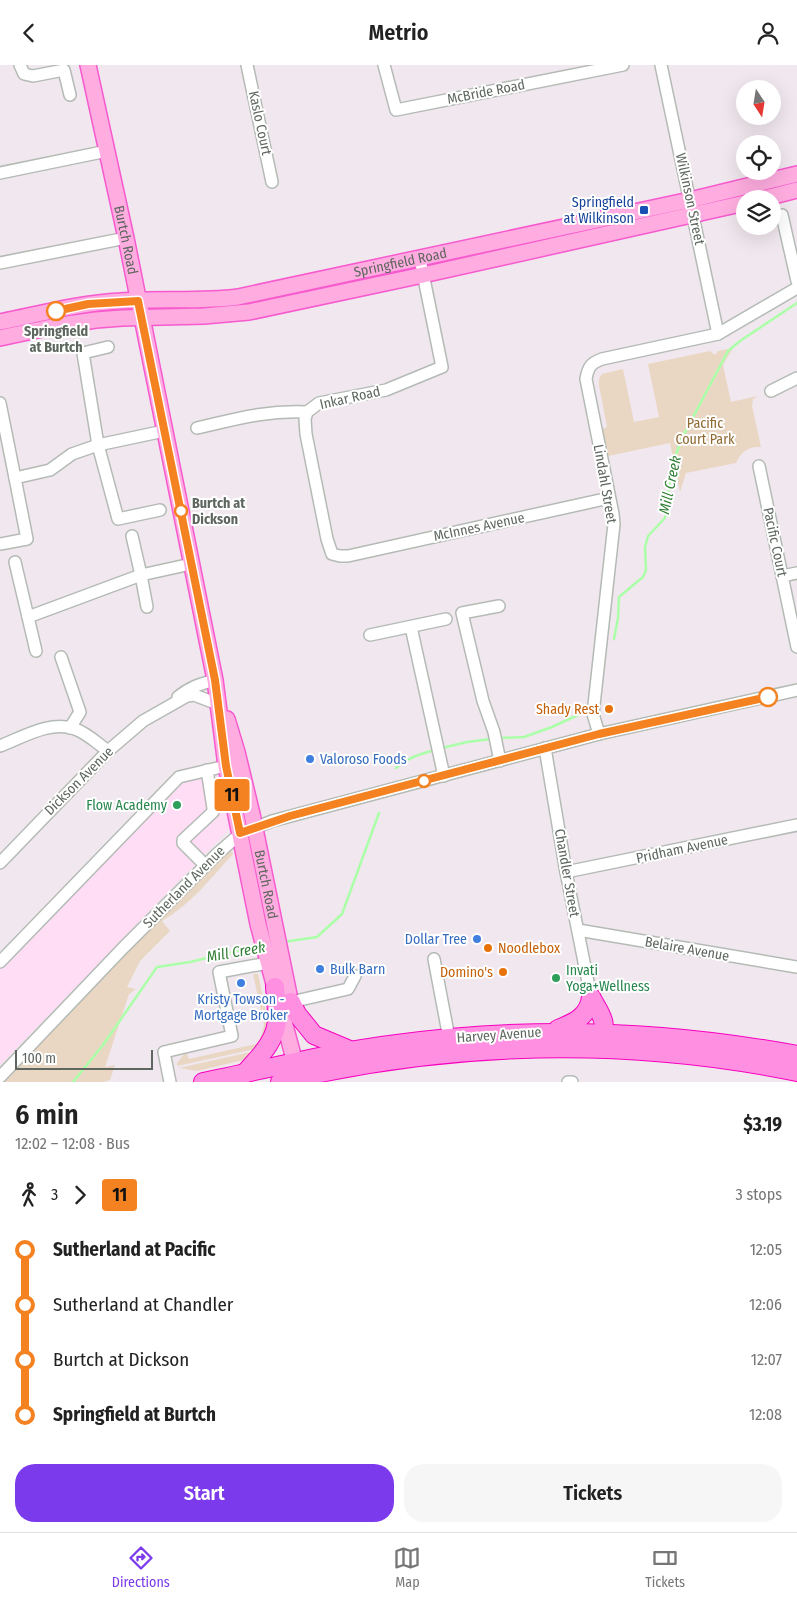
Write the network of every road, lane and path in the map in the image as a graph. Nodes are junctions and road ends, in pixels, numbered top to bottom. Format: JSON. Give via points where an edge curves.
{"nodes":[{"id":1,"x":20,"y":65,"type":"edge"},
{"id":2,"x":88,"y":65,"type":"edge"},
{"id":3,"x":247,"y":65,"type":"edge"},
{"id":4,"x":384,"y":65,"type":"edge"},
{"id":5,"x":623,"y":65,"type":"edge"},
{"id":6,"x":661,"y":65,"type":"edge"},
{"id":7,"x":70,"y":95,"type":"dead end"},
{"id":8,"x":107,"y":151,"type":"junction"},
{"id":9,"x":0,"y":173,"type":"edge"},
{"id":10,"x":797,"y":174,"type":"edge"},
{"id":11,"x":272,"y":182,"type":"dead end"},
{"id":12,"x":797,"y":190,"type":"edge"},
{"id":13,"x":781,"y":194,"type":"edge"},
{"id":14,"x":690,"y":200,"type":"junction"},
{"id":15,"x":736,"y":205,"type":"edge"},
{"id":16,"x":694,"y":215,"type":"junction"},
{"id":17,"x":782,"y":215,"type":"dead end"},
{"id":18,"x":126,"y":238,"type":"junction"},
{"id":19,"x":420,"y":259,"type":"junction"},
{"id":20,"x":0,"y":263,"type":"edge"},
{"id":21,"x":423,"y":275,"type":"junction"},
{"id":22,"x":797,"y":281,"type":"edge"},
{"id":23,"x":797,"y":288,"type":"edge"},
{"id":24,"x":138,"y":301,"type":"junction"},
{"id":25,"x":141,"y":318,"type":"junction"},
{"id":26,"x":0,"y":322,"type":"edge"},
{"id":27,"x":718,"y":334,"type":"junction"},
{"id":28,"x":0,"y":338,"type":"edge"},
{"id":29,"x":108,"y":347,"type":"dead end"},
{"id":30,"x":797,"y":378,"type":"edge"},
{"id":31,"x":771,"y":391,"type":"dead end"},
{"id":32,"x":0,"y":403,"type":"edge"},
{"id":33,"x":307,"y":412,"type":"junction"},
{"id":34,"x":197,"y":428,"type":"dead end"},
{"id":35,"x":164,"y":431,"type":"junction"},
{"id":36,"x":98,"y":445,"type":"junction"},
{"id":37,"x":759,"y":466,"type":"dead end"},
{"id":38,"x":15,"y":478,"type":"junction"},
{"id":39,"x":609,"y":498,"type":"junction"},
{"id":40,"x":160,"y":510,"type":"dead end"},
{"id":41,"x":132,"y":536,"type":"dead end"},
{"id":42,"x":0,"y":544,"type":"edge"},
{"id":43,"x":348,"y":556,"type":"joint"},
{"id":44,"x":15,"y":562,"type":"dead end"},
{"id":45,"x":192,"y":564,"type":"junction"},
{"id":46,"x":797,"y":573,"type":"edge"},
{"id":47,"x":141,"y":575,"type":"junction"},
{"id":48,"x":782,"y":576,"type":"junction"},
{"id":49,"x":499,"y":606,"type":"dead end"},
{"id":50,"x":147,"y":607,"type":"dead end"},
{"id":51,"x":28,"y":617,"type":"junction"},
{"id":52,"x":446,"y":619,"type":"dead end"},
{"id":53,"x":411,"y":627,"type":"junction"},
{"id":54,"x":370,"y":635,"type":"dead end"},
{"id":55,"x":797,"y":647,"type":"edge"},
{"id":56,"x":36,"y":651,"type":"dead end"},
{"id":57,"x":61,"y":657,"type":"dead end"},
{"id":58,"x":215,"y":680,"type":"junction"},
{"id":59,"x":797,"y":690,"type":"edge"},
{"id":60,"x":218,"y":704,"type":"junction"},
{"id":61,"x":165,"y":708,"type":"junction"},
{"id":62,"x":70,"y":727,"type":"junction"},
{"id":63,"x":599,"y":734,"type":"junction"},
{"id":64,"x":0,"y":746,"type":"edge"},
{"id":65,"x":545,"y":748,"type":"junction"},
{"id":66,"x":108,"y":751,"type":"junction"},
{"id":67,"x":500,"y":761,"type":"junction"},
{"id":68,"x":226,"y":766,"type":"junction"},
{"id":69,"x":207,"y":769,"type":"junction"},
{"id":70,"x":444,"y":776,"type":"junction"},
{"id":71,"x":255,"y":827,"type":"junction"},
{"id":72,"x":796,"y":829,"type":"edge"},
{"id":73,"x":240,"y":833,"type":"junction"},
{"id":74,"x":4,"y":850,"type":"edge"},
{"id":75,"x":0,"y":863,"type":"edge"},
{"id":76,"x":205,"y":865,"type":"junction"},
{"id":77,"x":566,"y":872,"type":"junction"},
{"id":78,"x":578,"y":930,"type":"junction"},
{"id":79,"x":434,"y":959,"type":"dead end"},
{"id":80,"x":275,"y":961,"type":"junction"},
{"id":81,"x":0,"y":962,"type":"edge"},
{"id":82,"x":797,"y":967,"type":"edge"},
{"id":83,"x":354,"y":976,"type":"dead end"},
{"id":84,"x":275,"y":987,"type":"junction"},
{"id":85,"x":591,"y":997,"type":"junction"},
{"id":86,"x":291,"y":1002,"type":"junction"},
{"id":87,"x":553,"y":1031,"type":"junction"},
{"id":88,"x":604,"y":1033,"type":"junction"},
{"id":89,"x":449,"y":1038,"type":"junction"},
{"id":90,"x":586,"y":1049,"type":"junction"},
{"id":91,"x":797,"y":1055,"type":"edge"},
{"id":92,"x":354,"y":1059,"type":"junction"},
{"id":93,"x":797,"y":1072,"type":"edge"},
{"id":94,"x":244,"y":1074,"type":"junction"},
{"id":95,"x":298,"y":1074,"type":"edge"},
{"id":96,"x":0,"y":1077,"type":"edge"},
{"id":97,"x":170,"y":1082,"type":"edge"},
{"id":98,"x":203,"y":1082,"type":"edge"},
{"id":99,"x":280,"y":1082,"type":"edge"},
{"id":100,"x":329,"y":1082,"type":"edge"},
{"id":101,"x":568,"y":1082,"type":"edge"},
{"id":102,"x":572,"y":1082,"type":"edge"}],
"edges":[{"from":1,"to":7,"type":"street","via":[[24,75],[64,70]]},
{"from":2,"to":8,"type":"main road","name":"Burtch Road"},
{"from":3,"to":11,"type":"street","name":"Kaslo Court"},
{"from":4,"to":5,"type":"street","name":"McBride Road","via":[[396,110]]},
{"from":6,"to":14,"type":"street","name":"Wilkinson Street"},
{"from":8,"to":9,"type":"street"},
{"from":8,"to":18,"type":"main road","name":"Burtch Road"},
{"from":10,"to":14,"type":"main road","name":"Springfield Road"},
{"from":12,"to":13,"type":"main road"},
{"from":14,"to":16,"type":"street","name":"Wilkinson Street"},
{"from":14,"to":19,"type":"main road","name":"Springfield Road"},
{"from":15,"to":16,"type":"main road","name":"Springfield Road"},
{"from":16,"to":21,"type":"main road","name":"Springfield Road"},
{"from":16,"to":27,"type":"street","name":"Wilkinson Street"},
{"from":17,"to":22,"type":"street"},
{"from":18,"to":20,"type":"street"},
{"from":18,"to":24,"type":"main road","name":"Burtch Road"},
{"from":19,"to":21,"type":"street","name":"Inkar Road"},
{"from":19,"to":24,"type":"main road","name":"Springfield Road","via":[[238,297]]},
{"from":21,"to":25,"type":"main road","name":"Springfield Road","via":[[230,315]]},
{"from":21,"to":33,"type":"street","name":"Inkar Road","via":[[442,367],[386,390],[319,403]]},
{"from":23,"to":27,"type":"street"},
{"from":24,"to":25,"type":"main road","name":"Burtch Road"},
{"from":24,"to":26,"type":"main road","name":"Springfield Road","via":[[88,304]]},
{"from":25,"to":28,"type":"main road","name":"Springfield Road","via":[[61,325]]},
{"from":25,"to":35,"type":"main road","name":"Burtch Road"},
{"from":27,"to":39,"type":"street","name":"Lindahl Street","via":[[602,359],[592,363],[587,370]]},
{"from":29,"to":36,"type":"street","via":[[83,353]]},
{"from":30,"to":31,"type":"street"},
{"from":32,"to":38,"type":"street"},
{"from":33,"to":34,"type":"street","via":[[250,415]]},
{"from":33,"to":43,"type":"street","name":"Inkar Road","via":[[306,434],[329,548],[332,554]]},
{"from":35,"to":36,"type":"street"},
{"from":35,"to":45,"type":"main road","name":"Burtch Road"},
{"from":36,"to":38,"type":"street","via":[[72,454],[50,470]]},
{"from":36,"to":40,"type":"street","via":[[118,519]]},
{"from":37,"to":48,"type":"street","name":"Pacific Court"},
{"from":38,"to":42,"type":"street","via":[[27,539]]},
{"from":39,"to":43,"type":"street","name":"McInnes Avenue"},
{"from":39,"to":63,"type":"street","name":"Lindahl Street","via":[[614,525],[593,714]]},
{"from":41,"to":47,"type":"street"},
{"from":44,"to":51,"type":"street"},
{"from":45,"to":47,"type":"street"},
{"from":45,"to":58,"type":"main road","name":"Burtch Road"},
{"from":46,"to":48,"type":"street"},
{"from":47,"to":50,"type":"street"},
{"from":47,"to":51,"type":"street"},
{"from":48,"to":55,"type":"street","name":"Pacific Court"},
{"from":49,"to":67,"type":"street","via":[[462,613]]},
{"from":51,"to":56,"type":"street"},
{"from":52,"to":53,"type":"street"},
{"from":53,"to":54,"type":"street"},
{"from":53,"to":70,"type":"street"},
{"from":57,"to":62,"type":"street","via":[[80,712]]},
{"from":58,"to":60,"type":"main road","name":"Burtch Road"},
{"from":58,"to":61,"type":"street","name":"Dickson Avenue","via":[[189,688]]},
{"from":58,"to":71,"type":"main road","name":"Burtch Road"},
{"from":59,"to":63,"type":"street","name":"Sutherland Avenue"},
{"from":60,"to":61,"type":"street","name":"Dickson Avenue","via":[[194,695]]},
{"from":60,"to":68,"type":"main road","name":"Burtch Road"},
{"from":61,"to":66,"type":"street","name":"Dickson Avenue","via":[[143,721]]},
{"from":62,"to":64,"type":"street","via":[[59,725]]},
{"from":62,"to":66,"type":"street"},
{"from":63,"to":65,"type":"street","name":"Sutherland Avenue"},
{"from":65,"to":67,"type":"street","name":"Sutherland Avenue"},
{"from":65,"to":77,"type":"street","name":"Chandler Street"},
{"from":66,"to":74,"type":"street","name":"Dickson Avenue"},
{"from":67,"to":70,"type":"street","name":"Sutherland Avenue"},
{"from":68,"to":69,"type":"street"},
{"from":68,"to":73,"type":"main road","name":"Burtch Road"},
{"from":69,"to":76,"type":"street","via":[[213,812],[183,840]]},
{"from":69,"to":81,"type":"street","via":[[179,777]]},
{"from":70,"to":71,"type":"street","name":"Sutherland Avenue"},
{"from":71,"to":73,"type":"street","name":"Sutherland Avenue"},
{"from":71,"to":80,"type":"main road","name":"Burtch Road","via":[[274,921]]},
{"from":72,"to":77,"type":"street","name":"Pridham Avenue"},
{"from":73,"to":76,"type":"street","name":"Sutherland Avenue"},
{"from":73,"to":80,"type":"main road","name":"Burtch Road","via":[[258,923]]},
{"from":74,"to":75,"type":"street","name":"Dickson Avenue"},
{"from":76,"to":96,"type":"street","name":"Sutherland Avenue"},
{"from":77,"to":78,"type":"street","name":"Chandler Street"},
{"from":78,"to":82,"type":"street","name":"Belaire Avenue"},
{"from":78,"to":85,"type":"street","name":"Chandler Street"},
{"from":79,"to":89,"type":"street"},
{"from":80,"to":84,"type":"main road","name":"Burtch Road"},
{"from":80,"to":86,"type":"main road","name":"Burtch Road"},
{"from":80,"to":97,"type":"street","via":[[219,972],[232,1036],[164,1052]]},
{"from":83,"to":86,"type":"street","via":[[348,989]]},
{"from":84,"to":94,"type":"highway","via":[[276,1029],[266,1050]]},
{"from":84,"to":95,"type":"main road","name":"Burtch Road"},
{"from":85,"to":87,"type":"highway","via":[[581,1018]]},
{"from":85,"to":88,"type":"highway","via":[[601,1015]]},
{"from":86,"to":92,"type":"highway","via":[[314,1035]]},
{"from":86,"to":95,"type":"main road","name":"Burtch Road","via":[[299,1045]]},
{"from":87,"to":88,"type":"highway","name":"Harvey Avenue"},
{"from":87,"to":89,"type":"highway","name":"Harvey Avenue"},
{"from":88,"to":90,"type":"highway"},
{"from":88,"to":91,"type":"highway","name":"Harvey Avenue","via":[[659,1035]]},
{"from":89,"to":92,"type":"highway","name":"Harvey Avenue","via":[[397,1044]]},
{"from":90,"to":92,"type":"highway","name":"Harvey Avenue","via":[[488,1050],[400,1059]]},
{"from":90,"to":93,"type":"highway","name":"Harvey Avenue","via":[[662,1052]]},
{"from":92,"to":95,"type":"highway","name":"Harvey Avenue"},
{"from":92,"to":100,"type":"highway"},
{"from":94,"to":95,"type":"highway","name":"Harvey Avenue"},
{"from":94,"to":98,"type":"highway","name":"Harvey Avenue"},
{"from":95,"to":99,"type":"highway","name":"Harvey Avenue"},
{"from":101,"to":102,"type":"street"}]}
